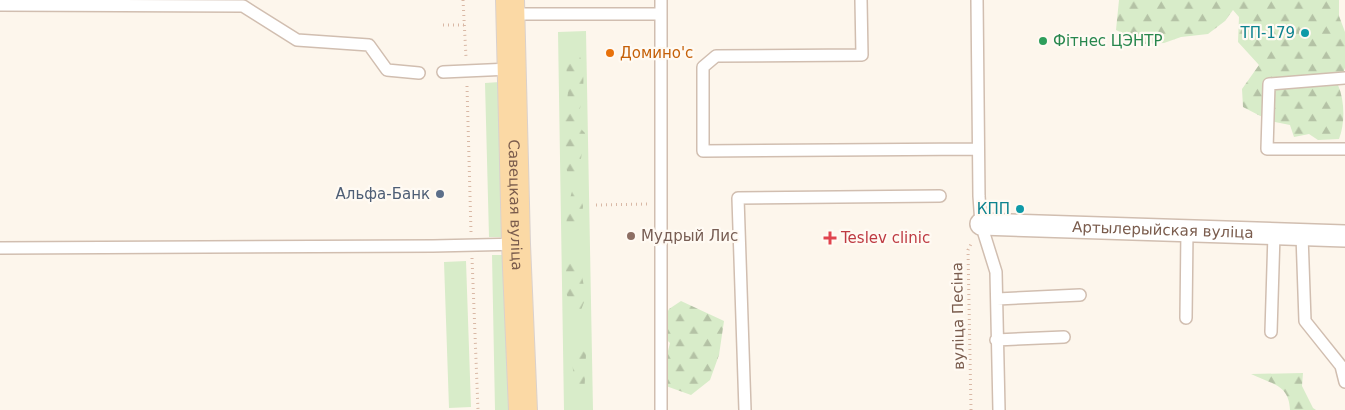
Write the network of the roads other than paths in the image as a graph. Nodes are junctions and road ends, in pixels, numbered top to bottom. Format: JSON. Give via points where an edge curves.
{"nodes":[{"id":1,"x":661,"y":0,"type":"edge"},
{"id":2,"x":861,"y":0,"type":"edge"},
{"id":3,"x":977,"y":0,"type":"edge"},
{"id":4,"x":0,"y":5,"type":"edge"},
{"id":5,"x":510,"y":7,"type":"edge"},
{"id":6,"x":661,"y":14,"type":"junction"},
{"id":7,"x":512,"y":69,"type":"junction"},
{"id":8,"x":443,"y":72,"type":"dead end"},
{"id":9,"x":419,"y":73,"type":"dead end"},
{"id":10,"x":1345,"y":78,"type":"edge"},
{"id":11,"x":977,"y":149,"type":"junction"},
{"id":12,"x":1345,"y":149,"type":"edge"},
{"id":13,"x":940,"y":196,"type":"dead end"},
{"id":14,"x":981,"y":224,"type":"junction"},
{"id":15,"x":1187,"y":231,"type":"junction"},
{"id":16,"x":1274,"y":234,"type":"junction"},
{"id":17,"x":1302,"y":234,"type":"junction"},
{"id":18,"x":1345,"y":236,"type":"edge"},
{"id":19,"x":516,"y":244,"type":"junction"},
{"id":20,"x":0,"y":248,"type":"edge"},
{"id":21,"x":1080,"y":295,"type":"dead end"},
{"id":22,"x":997,"y":299,"type":"junction"},
{"id":23,"x":1186,"y":318,"type":"dead end"},
{"id":24,"x":1271,"y":332,"type":"dead end"},
{"id":25,"x":1064,"y":337,"type":"dead end"},
{"id":26,"x":996,"y":340,"type":"junction"},
{"id":27,"x":1345,"y":382,"type":"edge"},
{"id":28,"x":523,"y":410,"type":"edge"},
{"id":29,"x":661,"y":410,"type":"edge"},
{"id":30,"x":745,"y":410,"type":"edge"},
{"id":31,"x":1000,"y":410,"type":"edge"}],
"edges":[{"from":1,"to":6,"type":"lane"},
{"from":2,"to":11,"type":"lane","via":[[862,55],[716,56],[702,67],[703,151]]},
{"from":3,"to":11,"type":"lane"},
{"from":4,"to":9,"type":"lane","via":[[243,6],[297,40],[368,45],[386,70]]},
{"from":5,"to":6,"type":"lane"},
{"from":5,"to":7,"type":"main road","name":"Савецкая вуліца"},
{"from":6,"to":29,"type":"lane"},
{"from":7,"to":8,"type":"lane"},
{"from":7,"to":19,"type":"main road","name":"Савецкая вуліца"},
{"from":10,"to":12,"type":"lane","via":[[1269,84],[1267,149]]},
{"from":11,"to":14,"type":"lane"},
{"from":13,"to":30,"type":"lane","via":[[738,198]]},
{"from":14,"to":15,"type":"street","name":"Артылерыйская вуліца"},
{"from":14,"to":22,"type":"lane","via":[[996,272]]},
{"from":15,"to":16,"type":"street","name":"Артылерыйская вуліца"},
{"from":15,"to":23,"type":"lane"},
{"from":16,"to":17,"type":"street","name":"Артылерыйская вуліца"},
{"from":16,"to":24,"type":"lane"},
{"from":17,"to":18,"type":"street","name":"Артылерыйская вуліца"},
{"from":17,"to":27,"type":"lane","via":[[1305,321],[1341,366]]},
{"from":19,"to":20,"type":"lane"},
{"from":19,"to":28,"type":"main road","name":"Савецкая вуліца"},
{"from":21,"to":22,"type":"lane"},
{"from":22,"to":26,"type":"lane"},
{"from":25,"to":26,"type":"lane"},
{"from":26,"to":31,"type":"lane"}]}
